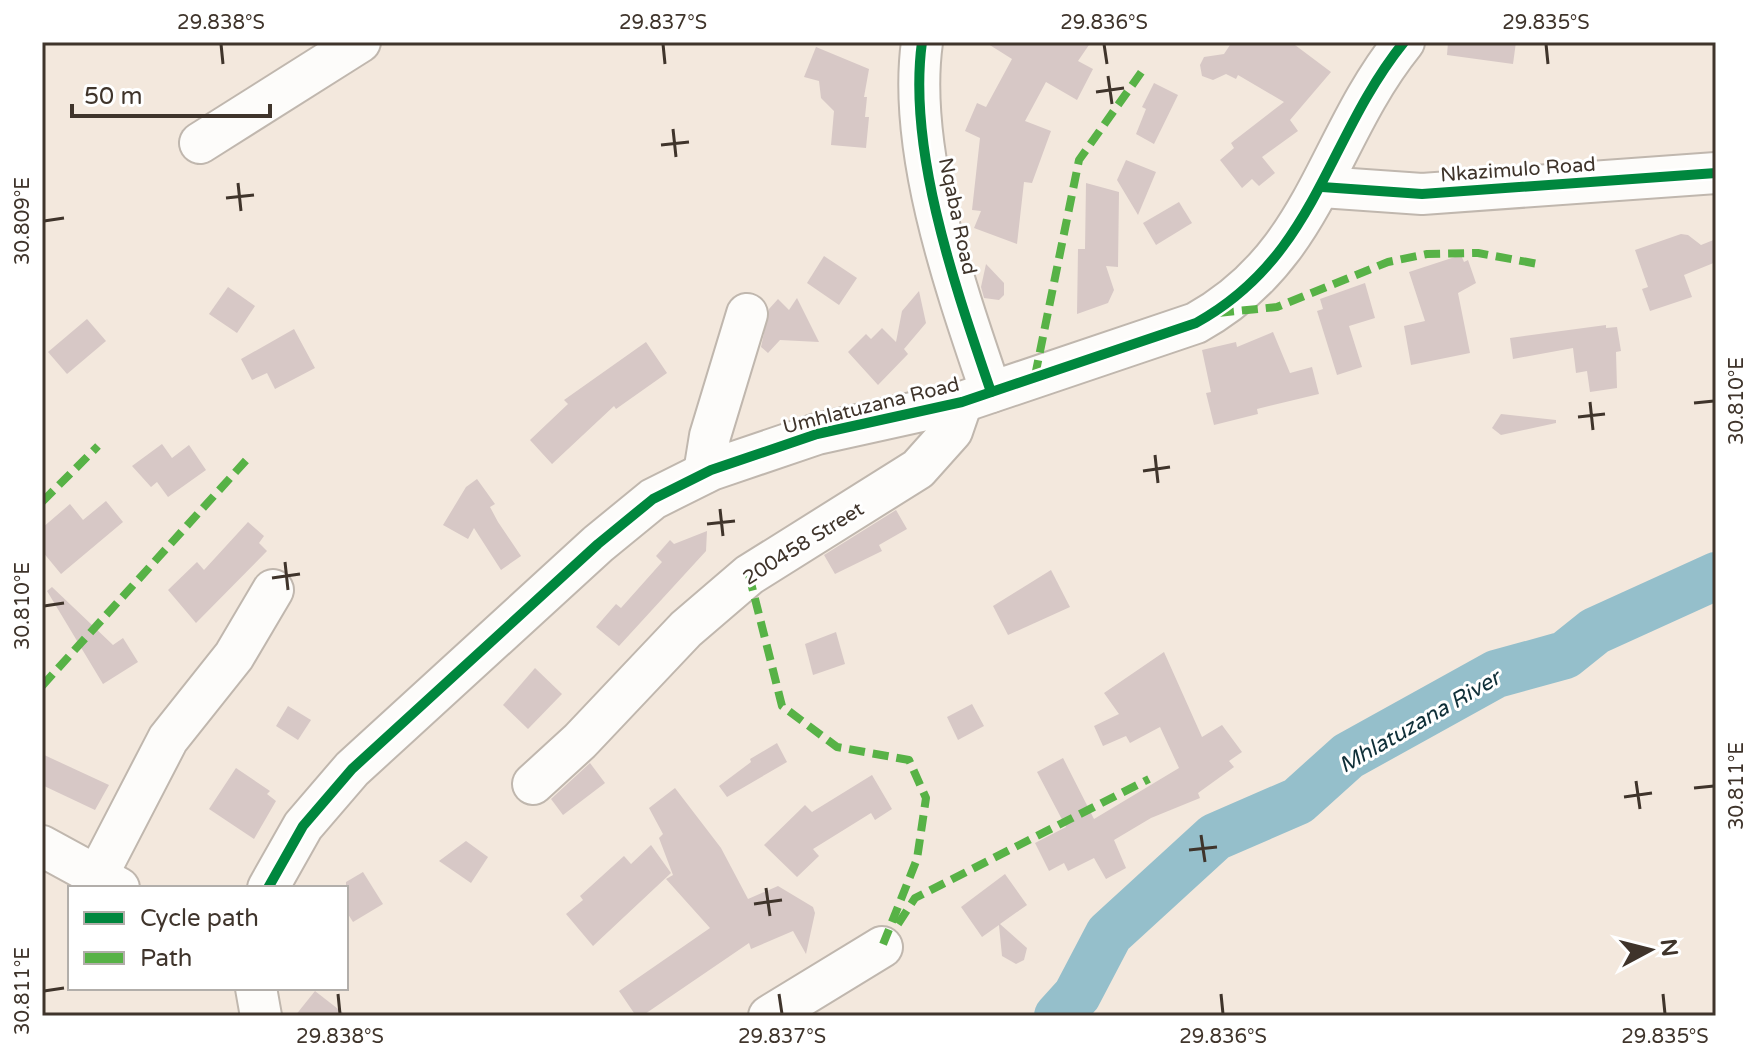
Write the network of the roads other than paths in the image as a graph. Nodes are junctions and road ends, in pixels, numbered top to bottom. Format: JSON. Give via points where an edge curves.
{"nodes":[{"id":1,"x":360,"y":42,"type":"edge"},
{"id":2,"x":922,"y":42,"type":"edge"},
{"id":3,"x":1404,"y":42,"type":"edge"},
{"id":4,"x":1376,"y":60,"type":"edge"},
{"id":5,"x":200,"y":143,"type":"dead end"},
{"id":6,"x":1716,"y":173,"type":"edge"},
{"id":7,"x":1322,"y":187,"type":"junction"},
{"id":8,"x":747,"y":314,"type":"dead end"},
{"id":9,"x":977,"y":397,"type":"junction"},
{"id":10,"x":704,"y":473,"type":"junction"},
{"id":11,"x":273,"y":590,"type":"dead end"},
{"id":12,"x":533,"y":784,"type":"dead end"},
{"id":13,"x":42,"y":846,"type":"edge"},
{"id":14,"x":108,"y":882,"type":"edge"},
{"id":15,"x":269,"y":886,"type":"edge"},
{"id":16,"x":882,"y":947,"type":"dead end"},
{"id":17,"x":256,"y":990,"type":"edge"},
{"id":18,"x":261,"y":1016,"type":"edge"},
{"id":19,"x":769,"y":1016,"type":"edge"}],
"edges":[{"from":1,"to":5,"type":"street"},
{"from":2,"to":9,"type":"street","name":"Nqaba Road","via":[[918,92],[927,157]]},
{"from":3,"to":4,"type":"street","name":"Umhlatuzana Road"},
{"from":4,"to":7,"type":"street","name":"Umhlatuzana Road"},
{"from":6,"to":7,"type":"street","name":"Nkazimulo Road","via":[[1422,194]]},
{"from":7,"to":9,"type":"street","name":"Umhlatuzana Road","via":[[1279,255],[1214,314]]},
{"from":8,"to":10,"type":"street"},
{"from":9,"to":10,"type":"street","name":"Umhlatuzana Road","via":[[817,434]]},
{"from":9,"to":12,"type":"street","name":"200458 Street","via":[[918,469],[749,575],[686,629]]},
{"from":10,"to":15,"type":"street","name":"Umhlatuzana Road","via":[[653,499],[598,544],[352,769],[303,826]]},
{"from":11,"to":14,"type":"street","via":[[234,656],[168,739]]},
{"from":13,"to":14,"type":"street"},
{"from":16,"to":19,"type":"street"},
{"from":17,"to":18,"type":"street"}]}
